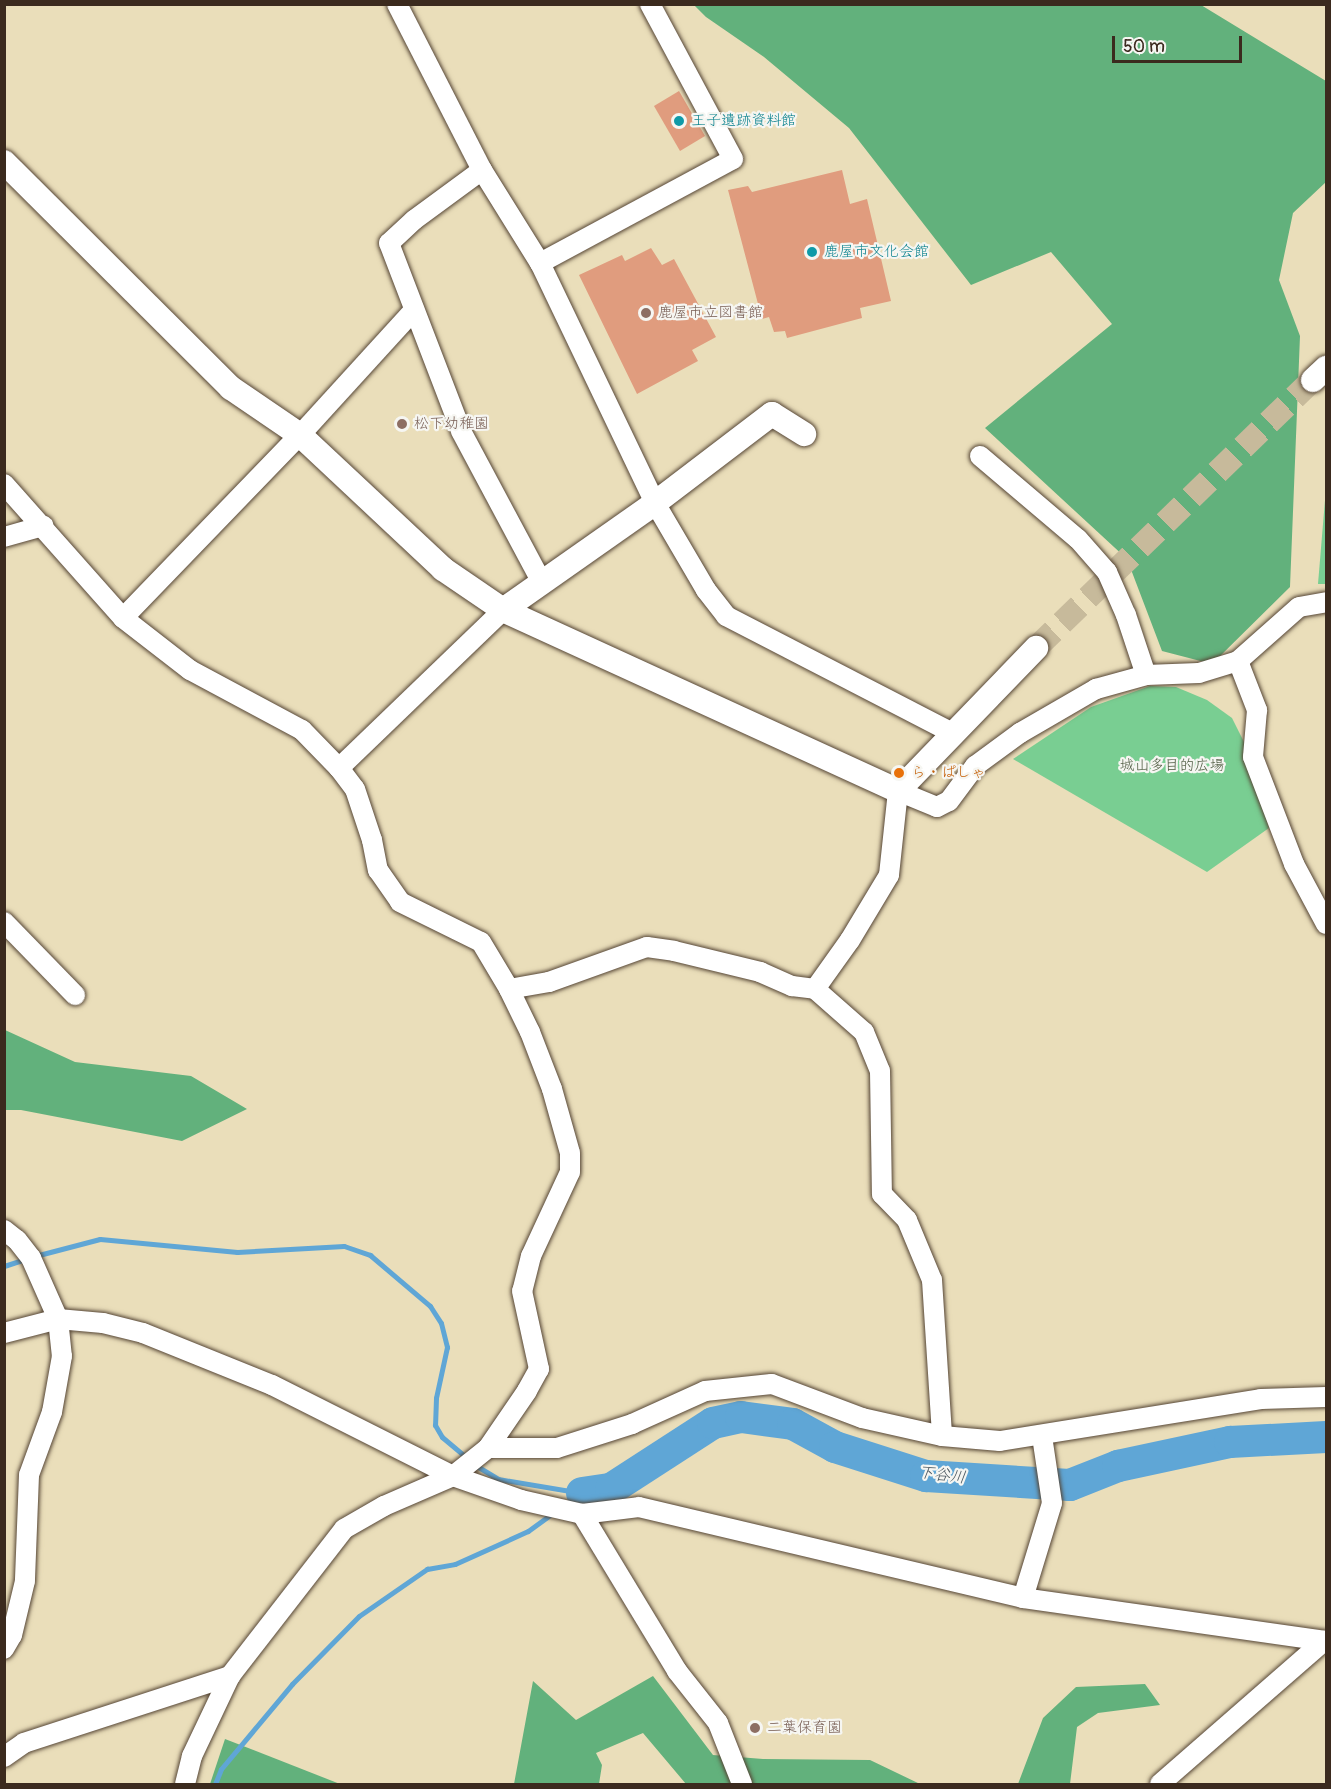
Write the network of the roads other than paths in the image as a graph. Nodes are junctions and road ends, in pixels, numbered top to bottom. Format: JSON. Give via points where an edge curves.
{"nodes":[{"id":1,"x":397,"y":4,"type":"edge"},
{"id":2,"x":650,"y":4,"type":"edge"},
{"id":3,"x":4,"y":162,"type":"edge"},
{"id":4,"x":482,"y":170,"type":"junction"},
{"id":5,"x":540,"y":263,"type":"junction"},
{"id":6,"x":414,"y":310,"type":"junction"},
{"id":7,"x":804,"y":434,"type":"dead end"},
{"id":8,"x":300,"y":435,"type":"junction"},
{"id":9,"x":980,"y":456,"type":"dead end"},
{"id":10,"x":4,"y":484,"type":"edge"},
{"id":11,"x":655,"y":503,"type":"junction"},
{"id":12,"x":43,"y":526,"type":"junction"},
{"id":13,"x":4,"y":537,"type":"edge"},
{"id":14,"x":542,"y":583,"type":"junction"},
{"id":15,"x":1326,"y":602,"type":"edge"},
{"id":16,"x":503,"y":610,"type":"junction"},
{"id":17,"x":123,"y":618,"type":"junction"},
{"id":18,"x":1036,"y":648,"type":"tunnel mouth"},
{"id":19,"x":1238,"y":661,"type":"junction"},
{"id":20,"x":1146,"y":675,"type":"junction"},
{"id":21,"x":953,"y":733,"type":"junction"},
{"id":22,"x":339,"y":768,"type":"junction"},
{"id":23,"x":897,"y":791,"type":"junction"},
{"id":24,"x":4,"y":922,"type":"edge"},
{"id":25,"x":1326,"y":924,"type":"edge"},
{"id":26,"x":509,"y":989,"type":"junction"},
{"id":27,"x":815,"y":989,"type":"junction"},
{"id":28,"x":75,"y":995,"type":"dead end"},
{"id":29,"x":4,"y":1230,"type":"edge"},
{"id":30,"x":58,"y":1319,"type":"junction"},
{"id":31,"x":4,"y":1333,"type":"edge"},
{"id":32,"x":1326,"y":1396,"type":"edge"},
{"id":33,"x":942,"y":1436,"type":"junction"},
{"id":34,"x":1042,"y":1436,"type":"junction"},
{"id":35,"x":488,"y":1448,"type":"junction"},
{"id":36,"x":453,"y":1476,"type":"junction"},
{"id":37,"x":582,"y":1514,"type":"junction"},
{"id":38,"x":1023,"y":1598,"type":"junction"},
{"id":39,"x":1325,"y":1641,"type":"edge"},
{"id":40,"x":4,"y":1649,"type":"edge"},
{"id":41,"x":230,"y":1676,"type":"junction"},
{"id":42,"x":4,"y":1757,"type":"edge"},
{"id":43,"x":185,"y":1785,"type":"edge"},
{"id":44,"x":741,"y":1785,"type":"edge"},
{"id":45,"x":1160,"y":1785,"type":"edge"}],
"edges":[{"from":1,"to":4,"type":"street"},
{"from":2,"to":5,"type":"street","via":[[733,159]]},
{"from":3,"to":8,"type":"street","via":[[231,388]]},
{"from":4,"to":5,"type":"street"},
{"from":4,"to":6,"type":"street","via":[[389,243]]},
{"from":5,"to":11,"type":"street"},
{"from":6,"to":8,"type":"street"},
{"from":6,"to":14,"type":"street","via":[[461,431]]},
{"from":7,"to":11,"type":"street","via":[[772,414]]},
{"from":8,"to":16,"type":"street","via":[[443,569]]},
{"from":8,"to":17,"type":"street"},
{"from":9,"to":20,"type":"street","via":[[1078,539],[1107,572]]},
{"from":10,"to":12,"type":"street"},
{"from":11,"to":14,"type":"street"},
{"from":11,"to":21,"type":"street","via":[[706,590],[726,616]]},
{"from":12,"to":13,"type":"street"},
{"from":12,"to":17,"type":"street"},
{"from":14,"to":16,"type":"street"},
{"from":15,"to":19,"type":"street","via":[[1299,607]]},
{"from":16,"to":22,"type":"street"},
{"from":16,"to":23,"type":"street"},
{"from":17,"to":22,"type":"street","via":[[190,670],[302,730]]},
{"from":18,"to":21,"type":"street"},
{"from":19,"to":20,"type":"street","via":[[1199,673]]},
{"from":19,"to":25,"type":"street","via":[[1257,710],[1252,757],[1294,864]]},
{"from":20,"to":23,"type":"street","via":[[1096,689],[1020,734],[975,766],[949,801],[936,807]]},
{"from":21,"to":23,"type":"street"},
{"from":22,"to":26,"type":"street","via":[[355,789],[378,870],[400,902],[481,942]]},
{"from":23,"to":27,"type":"street","via":[[889,875]]},
{"from":24,"to":28,"type":"street"},
{"from":26,"to":27,"type":"street","via":[[549,982],[646,947],[717,961],[760,972],[792,986]]},
{"from":26,"to":35,"type":"street","via":[[552,1089],[570,1153],[570,1172],[531,1256],[522,1291],[539,1369]]},
{"from":27,"to":33,"type":"street","via":[[864,1032],[880,1071],[882,1194],[907,1220],[932,1280]]},
{"from":29,"to":30,"type":"street","via":[[31,1258]]},
{"from":30,"to":31,"type":"street"},
{"from":30,"to":36,"type":"street","via":[[103,1323],[143,1333],[272,1386]]},
{"from":30,"to":40,"type":"street","via":[[62,1356],[52,1412],[29,1475],[26,1581],[12,1635]]},
{"from":32,"to":34,"type":"street","via":[[1262,1399]]},
{"from":33,"to":34,"type":"street","via":[[1000,1441]]},
{"from":33,"to":35,"type":"street","via":[[862,1418],[772,1384],[705,1391],[632,1424],[556,1448]]},
{"from":34,"to":38,"type":"street","via":[[1052,1503]]},
{"from":35,"to":36,"type":"street"},
{"from":36,"to":37,"type":"street","via":[[521,1500]]},
{"from":36,"to":41,"type":"street","via":[[384,1506],[344,1529]]},
{"from":37,"to":38,"type":"street","via":[[639,1507]]},
{"from":37,"to":44,"type":"street","via":[[677,1671],[718,1723]]},
{"from":38,"to":39,"type":"street"},
{"from":39,"to":45,"type":"street"},
{"from":41,"to":42,"type":"street","via":[[24,1743]]},
{"from":41,"to":43,"type":"street","via":[[192,1756]]}]}
